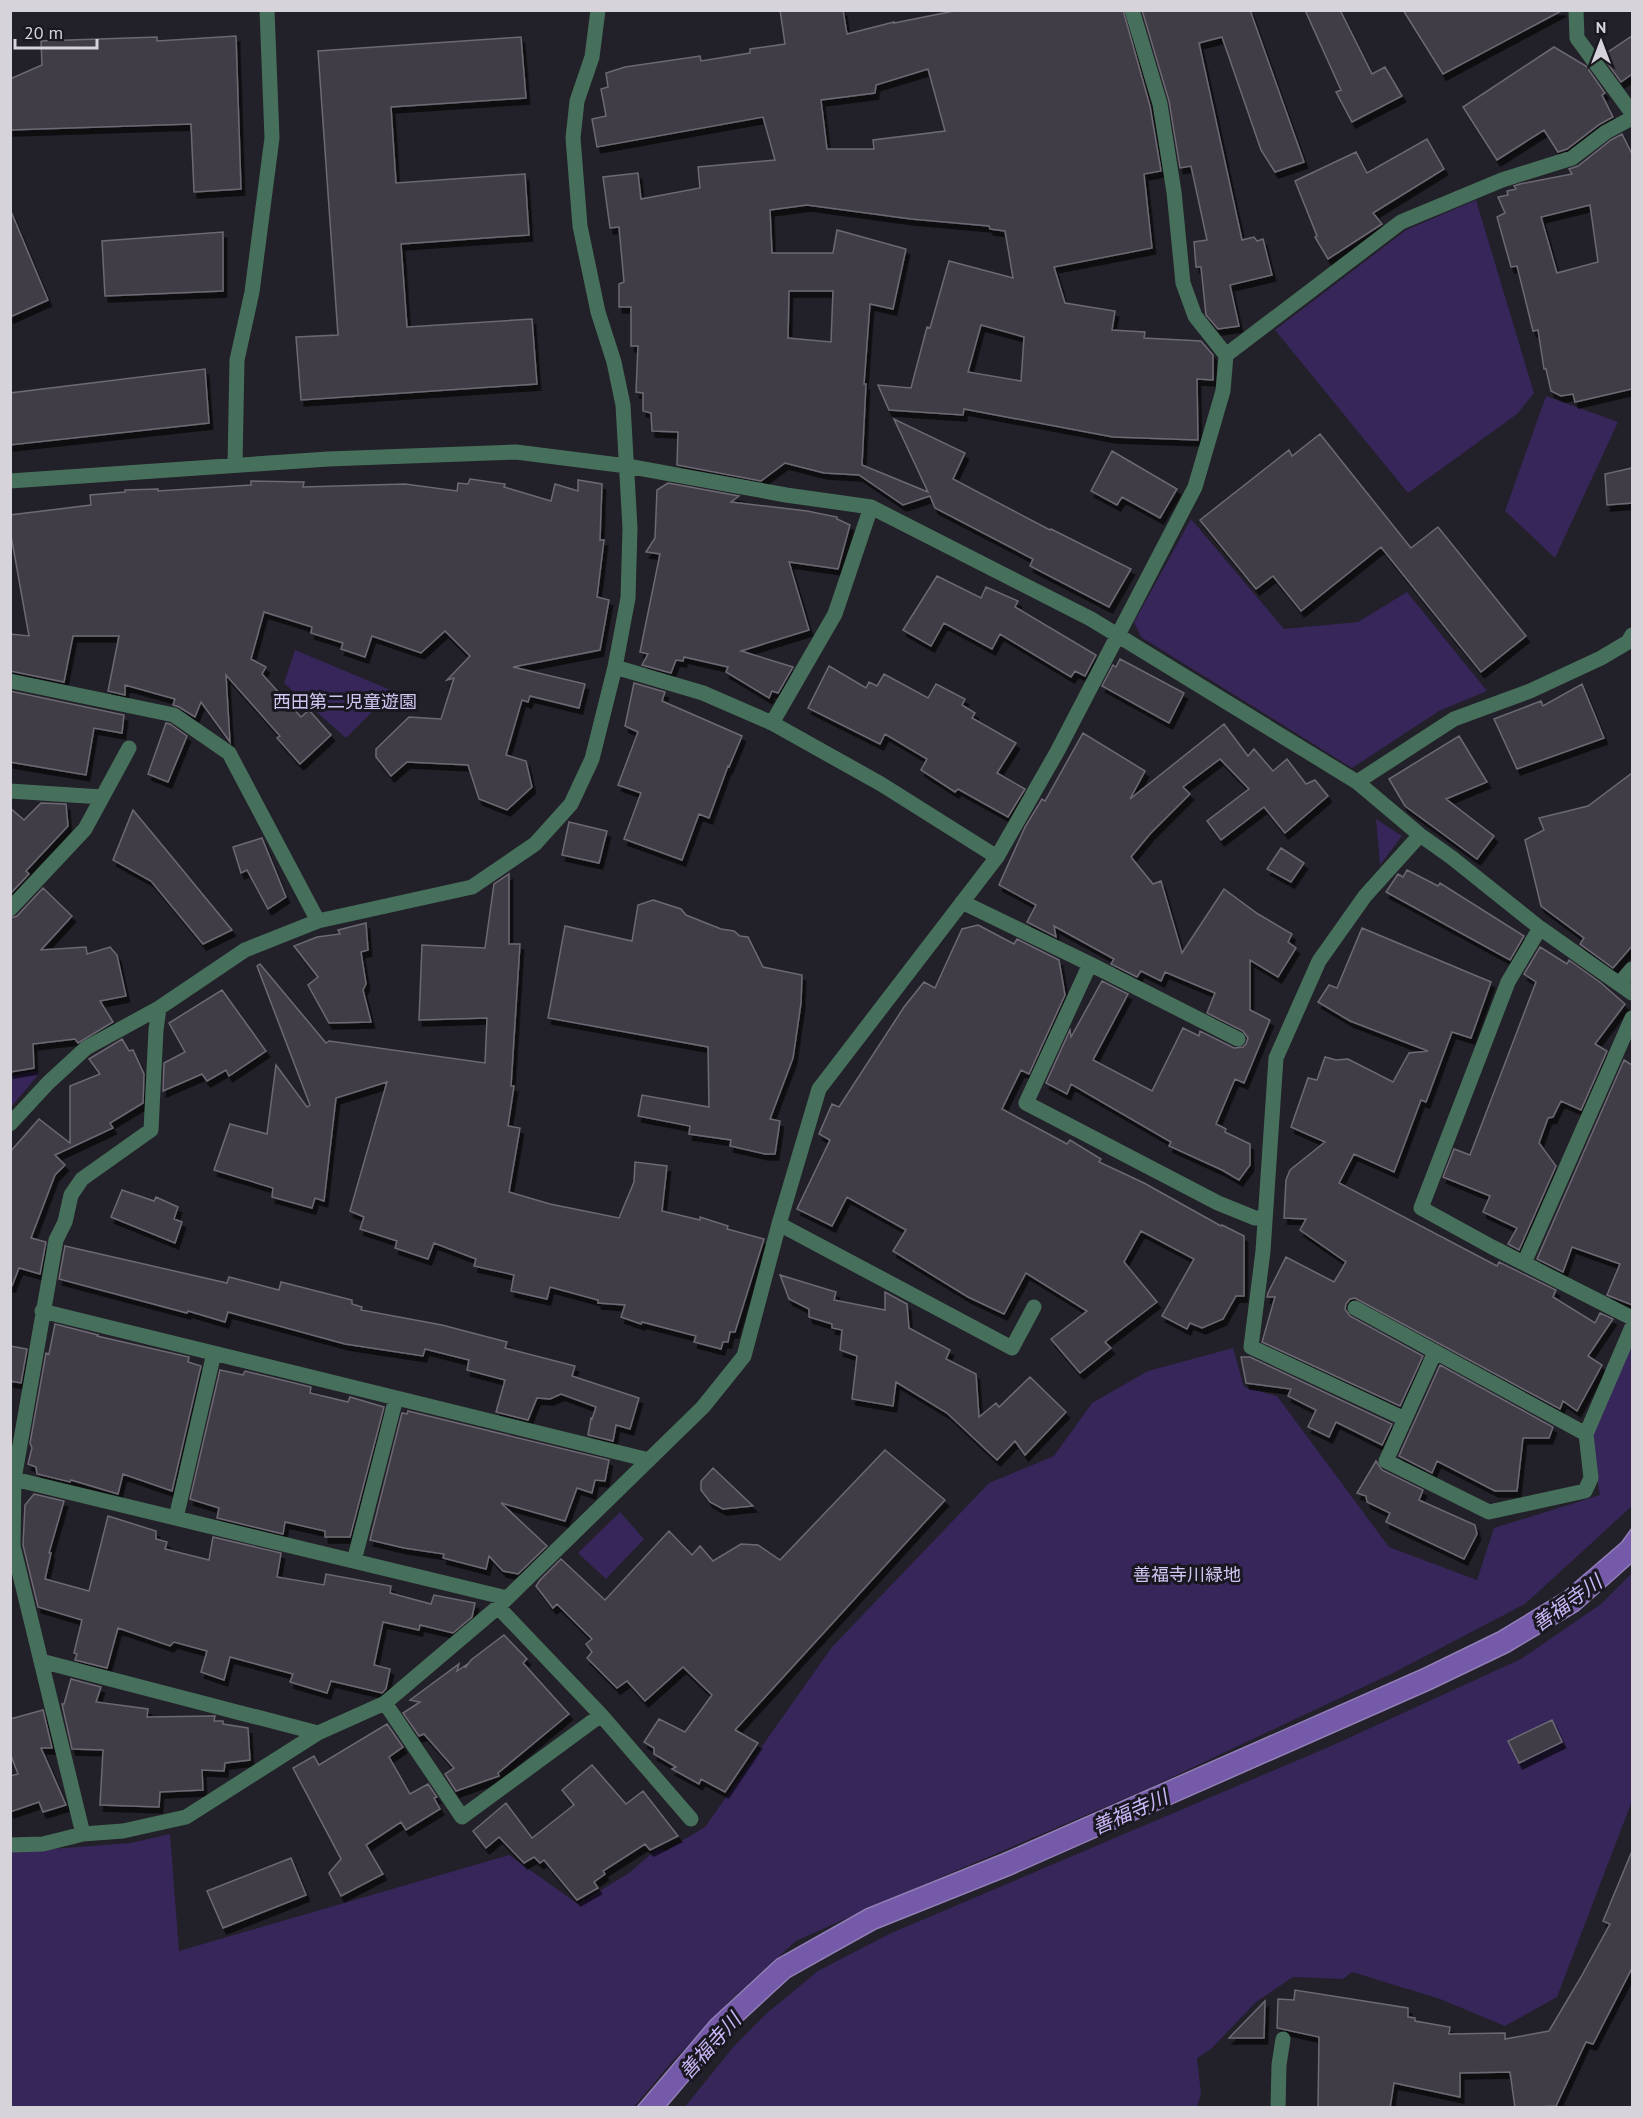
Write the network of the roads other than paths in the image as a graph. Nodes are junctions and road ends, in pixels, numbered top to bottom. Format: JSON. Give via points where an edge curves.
{"nodes":[{"id":1,"x":267,"y":10,"type":"edge"},
{"id":2,"x":598,"y":10,"type":"edge"},
{"id":3,"x":1132,"y":10,"type":"edge"},
{"id":4,"x":1576,"y":10,"type":"edge"},
{"id":5,"x":1632,"y":113,"type":"edge"},
{"id":6,"x":1632,"y":118,"type":"edge"},
{"id":7,"x":1226,"y":355,"type":"junction"},
{"id":8,"x":234,"y":465,"type":"junction"},
{"id":9,"x":627,"y":466,"type":"junction"},
{"id":10,"x":10,"y":481,"type":"edge"},
{"id":11,"x":871,"y":507,"type":"junction"},
{"id":12,"x":1632,"y":635,"type":"edge"},
{"id":13,"x":1118,"y":636,"type":"junction"},
{"id":14,"x":615,"y":667,"type":"junction"},
{"id":15,"x":10,"y":681,"type":"edge"},
{"id":16,"x":772,"y":723,"type":"junction"},
{"id":17,"x":129,"y":748,"type":"dead end"},
{"id":18,"x":1357,"y":782,"type":"junction"},
{"id":19,"x":10,"y":791,"type":"edge"},
{"id":20,"x":102,"y":797,"type":"junction"},
{"id":21,"x":1420,"y":835,"type":"junction"},
{"id":22,"x":997,"y":857,"type":"junction"},
{"id":23,"x":962,"y":902,"type":"junction"},
{"id":24,"x":10,"y":909,"type":"edge"},
{"id":25,"x":318,"y":921,"type":"junction"},
{"id":26,"x":1540,"y":928,"type":"junction"},
{"id":27,"x":1090,"y":964,"type":"junction"},
{"id":28,"x":1632,"y":969,"type":"edge"},
{"id":29,"x":1626,"y":988,"type":"edge"},
{"id":30,"x":159,"y":1008,"type":"junction"},
{"id":31,"x":1632,"y":1018,"type":"edge"},
{"id":32,"x":1238,"y":1039,"type":"dead end"},
{"id":33,"x":10,"y":1124,"type":"edge"},
{"id":34,"x":1264,"y":1217,"type":"junction"},
{"id":35,"x":779,"y":1224,"type":"junction"},
{"id":36,"x":1524,"y":1263,"type":"junction"},
{"id":37,"x":1034,"y":1307,"type":"dead end"},
{"id":38,"x":1355,"y":1308,"type":"dead end"},
{"id":39,"x":42,"y":1311,"type":"junction"},
{"id":40,"x":1632,"y":1318,"type":"edge"},
{"id":41,"x":1632,"y":1327,"type":"edge"},
{"id":42,"x":1435,"y":1352,"type":"junction"},
{"id":43,"x":214,"y":1353,"type":"junction"},
{"id":44,"x":396,"y":1398,"type":"junction"},
{"id":45,"x":1405,"y":1419,"type":"junction"},
{"id":46,"x":1586,"y":1434,"type":"junction"},
{"id":47,"x":649,"y":1460,"type":"junction"},
{"id":48,"x":14,"y":1479,"type":"junction"},
{"id":49,"x":176,"y":1518,"type":"junction"},
{"id":50,"x":354,"y":1561,"type":"junction"},
{"id":51,"x":503,"y":1603,"type":"junction"},
{"id":52,"x":41,"y":1661,"type":"junction"},
{"id":53,"x":385,"y":1703,"type":"junction"},
{"id":54,"x":601,"y":1715,"type":"junction"},
{"id":55,"x":318,"y":1733,"type":"junction"},
{"id":56,"x":691,"y":1819,"type":"dead end"},
{"id":57,"x":83,"y":1834,"type":"junction"},
{"id":58,"x":10,"y":1845,"type":"edge"},
{"id":59,"x":1283,"y":2039,"type":"dead end"},
{"id":60,"x":1278,"y":2108,"type":"edge"}],
"edges":[{"from":1,"to":8,"type":"street","via":[[272,138],[252,292],[237,360]]},
{"from":2,"to":9,"type":"street","via":[[592,57],[577,101],[573,138],[580,225],[623,405]]},
{"from":3,"to":7,"type":"street","via":[[1160,104],[1183,283],[1195,316]]},
{"from":4,"to":5,"type":"street","via":[[1577,38]]},
{"from":6,"to":7,"type":"street","via":[[1572,158],[1502,180],[1401,222]]},
{"from":7,"to":13,"type":"street","via":[[1223,391],[1196,487]]},
{"from":8,"to":9,"type":"street","via":[[516,452]]},
{"from":8,"to":10,"type":"street"},
{"from":9,"to":11,"type":"street"},
{"from":9,"to":14,"type":"street","via":[[628,598]]},
{"from":11,"to":13,"type":"street"},
{"from":11,"to":16,"type":"street","via":[[835,614]]},
{"from":12,"to":18,"type":"street","via":[[1628,642],[1601,658],[1530,691],[1454,719]]},
{"from":13,"to":18,"type":"street"},
{"from":13,"to":22,"type":"street"},
{"from":14,"to":16,"type":"street","via":[[704,693]]},
{"from":14,"to":25,"type":"street","via":[[592,759],[571,804],[535,844],[472,887]]},
{"from":15,"to":25,"type":"street","via":[[174,715],[229,753]]},
{"from":16,"to":22,"type":"street"},
{"from":17,"to":20,"type":"street"},
{"from":18,"to":21,"type":"street"},
{"from":19,"to":20,"type":"street"},
{"from":20,"to":24,"type":"street","via":[[85,829]]},
{"from":21,"to":26,"type":"street"},
{"from":21,"to":34,"type":"street","via":[[1365,896],[1319,961],[1276,1059]]},
{"from":22,"to":23,"type":"street"},
{"from":23,"to":27,"type":"street"},
{"from":23,"to":35,"type":"street","via":[[819,1089]]},
{"from":25,"to":30,"type":"street","via":[[245,950]]},
{"from":26,"to":29,"type":"street"},
{"from":26,"to":36,"type":"street","via":[[1508,982],[1421,1208]]},
{"from":27,"to":32,"type":"street"},
{"from":27,"to":34,"type":"street","via":[[1026,1103],[1218,1203],[1255,1218]]},
{"from":28,"to":29,"type":"street"},
{"from":30,"to":33,"type":"street","via":[[86,1048]]},
{"from":30,"to":39,"type":"street","via":[[151,1130],[82,1179],[71,1195],[56,1240]]},
{"from":31,"to":36,"type":"street"},
{"from":34,"to":45,"type":"street","via":[[1251,1347]]},
{"from":35,"to":37,"type":"street","via":[[1012,1348]]},
{"from":35,"to":47,"type":"street","via":[[744,1356],[704,1407]]},
{"from":36,"to":40,"type":"street"},
{"from":38,"to":42,"type":"street"},
{"from":39,"to":43,"type":"street"},
{"from":39,"to":48,"type":"street"},
{"from":41,"to":46,"type":"street"},
{"from":42,"to":45,"type":"street"},
{"from":42,"to":46,"type":"street"},
{"from":43,"to":44,"type":"street"},
{"from":43,"to":49,"type":"street"},
{"from":44,"to":47,"type":"street"},
{"from":44,"to":50,"type":"street"},
{"from":45,"to":46,"type":"street","via":[[1386,1461],[1489,1512],[1585,1491],[1591,1478]]},
{"from":47,"to":51,"type":"street"},
{"from":48,"to":49,"type":"street"},
{"from":48,"to":52,"type":"street","via":[[13,1545]]},
{"from":49,"to":50,"type":"street"},
{"from":50,"to":51,"type":"street"},
{"from":51,"to":53,"type":"street"},
{"from":51,"to":54,"type":"street"},
{"from":52,"to":55,"type":"street"},
{"from":52,"to":57,"type":"street"},
{"from":53,"to":54,"type":"street","via":[[462,1817]]},
{"from":53,"to":55,"type":"street"},
{"from":54,"to":56,"type":"street"},
{"from":55,"to":57,"type":"street","via":[[186,1817],[123,1831]]},
{"from":57,"to":58,"type":"street","via":[[43,1844]]},
{"from":59,"to":60,"type":"street"}]}
